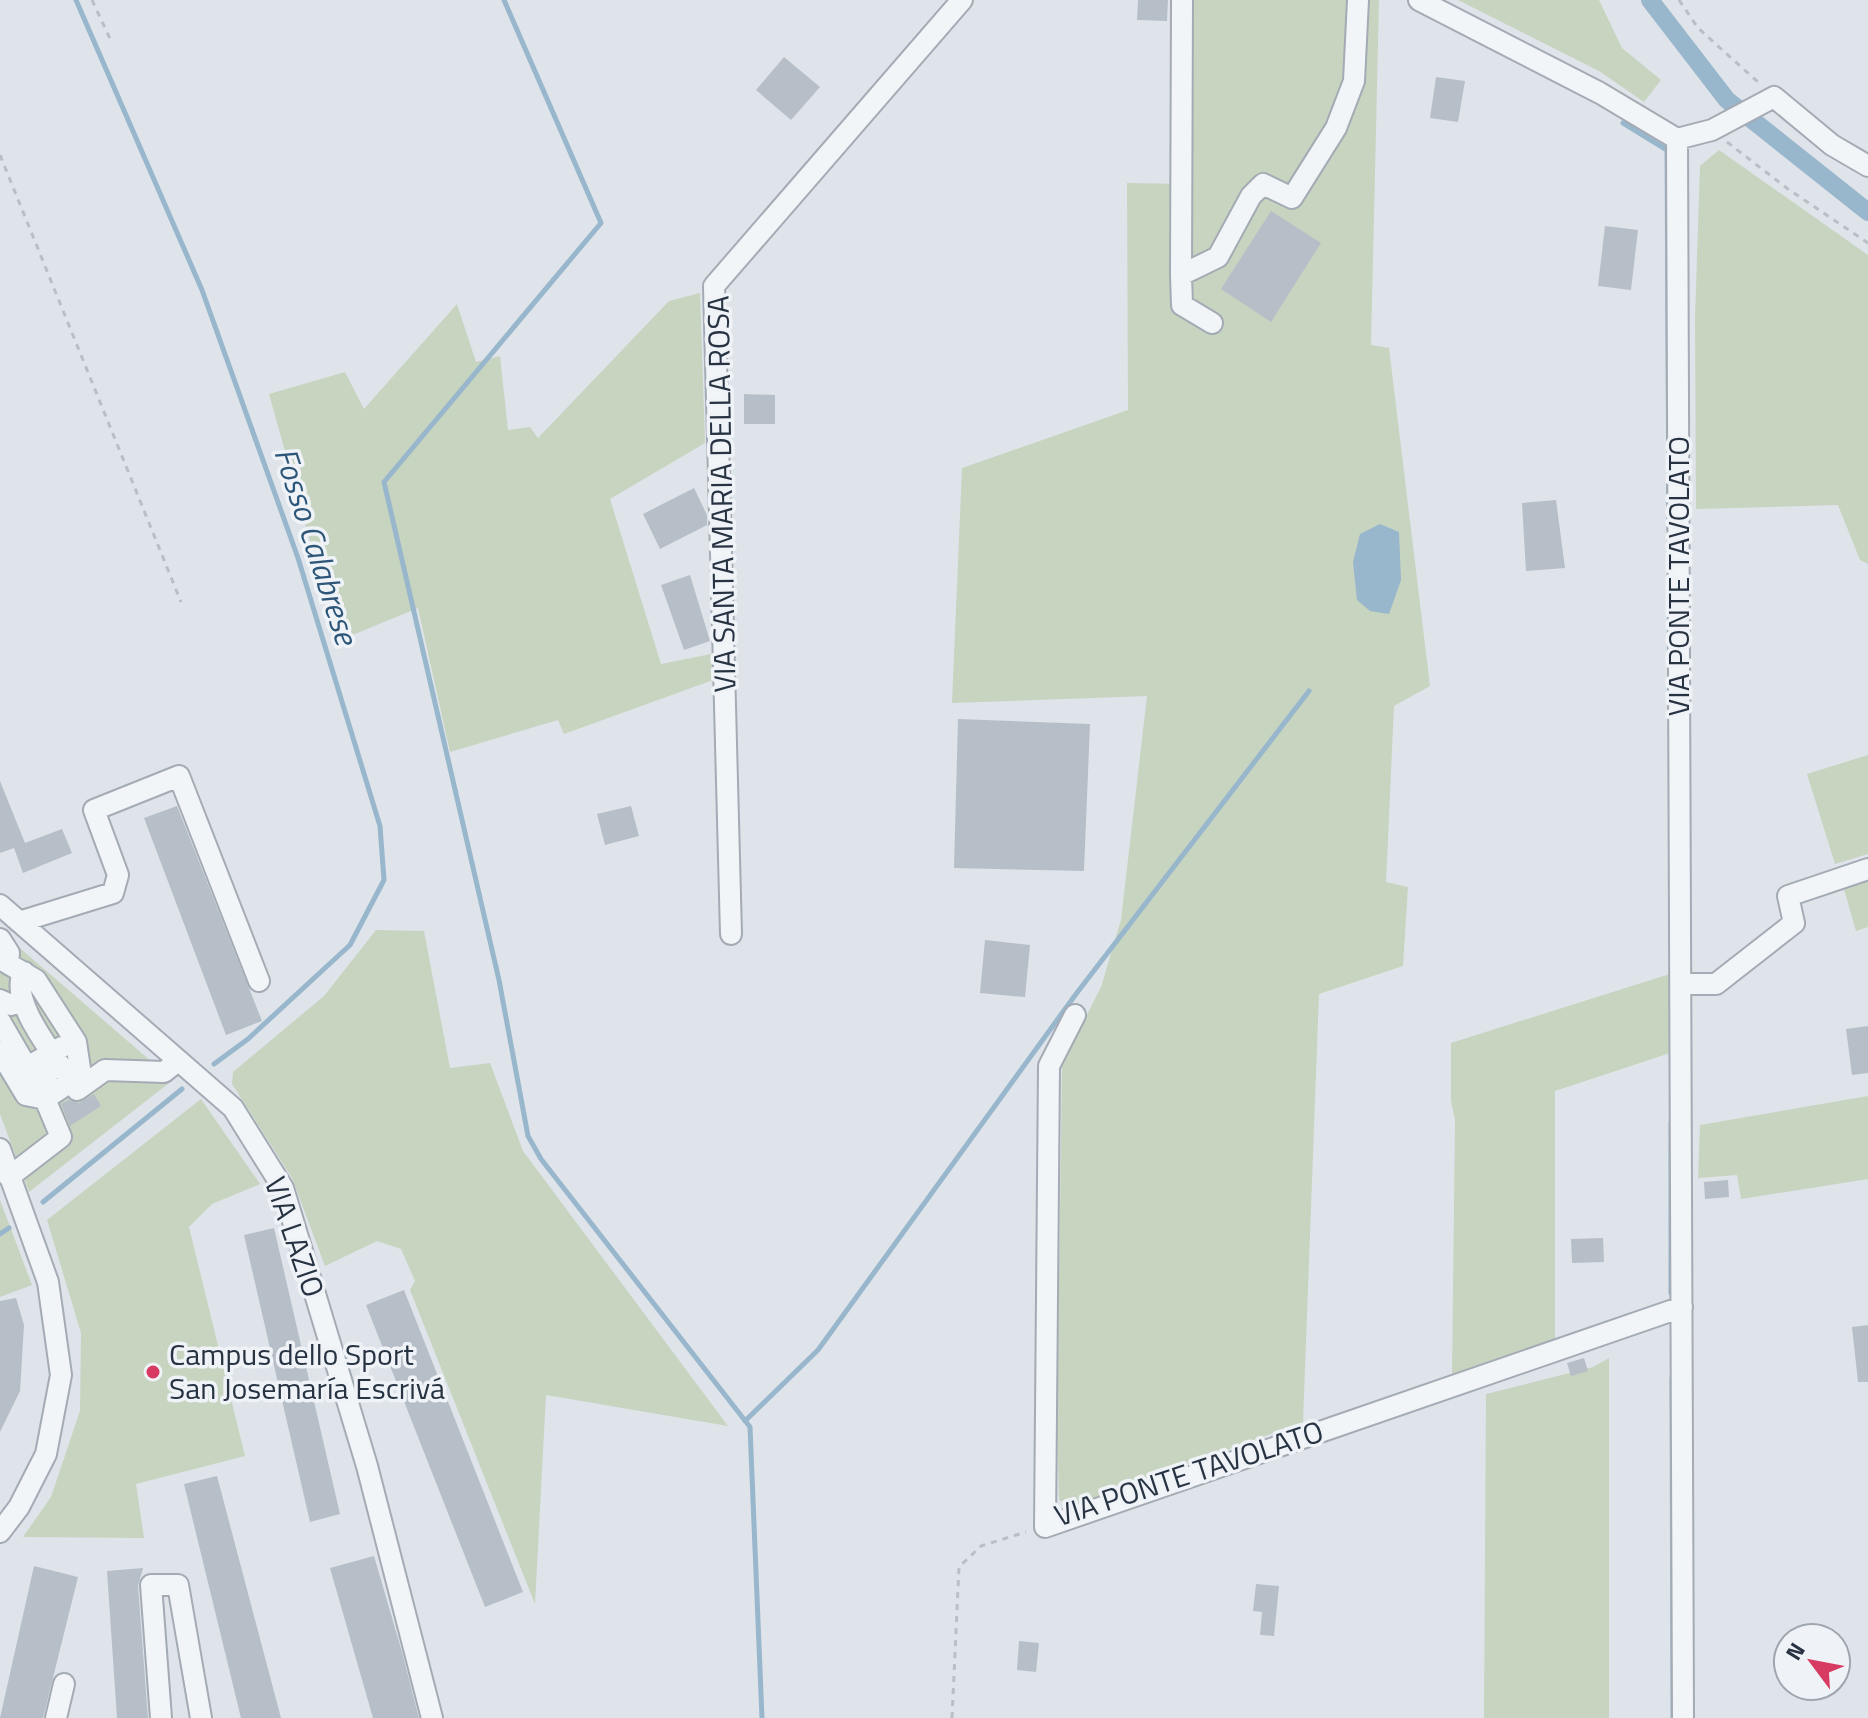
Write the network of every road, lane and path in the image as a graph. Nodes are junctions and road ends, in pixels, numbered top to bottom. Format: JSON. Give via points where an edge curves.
{"nodes":[{"id":1,"x":92,"y":0,"type":"edge"},
{"id":2,"x":962,"y":0,"type":"edge"},
{"id":3,"x":1182,"y":0,"type":"edge"},
{"id":4,"x":1358,"y":0,"type":"edge"},
{"id":5,"x":1419,"y":0,"type":"edge"},
{"id":6,"x":1679,"y":0,"type":"edge"},
{"id":7,"x":112,"y":43,"type":"dead end"},
{"id":8,"x":1769,"y":99,"type":"junction"},
{"id":9,"x":1718,"y":127,"type":"junction"},
{"id":10,"x":1677,"y":139,"type":"junction"},
{"id":11,"x":0,"y":155,"type":"edge"},
{"id":12,"x":1868,"y":166,"type":"edge"},
{"id":13,"x":1868,"y":243,"type":"edge"},
{"id":14,"x":1181,"y":275,"type":"junction"},
{"id":15,"x":1212,"y":323,"type":"dead end"},
{"id":16,"x":181,"y":602,"type":"dead end"},
{"id":17,"x":1868,"y":869,"type":"edge"},
{"id":18,"x":0,"y":905,"type":"edge"},
{"id":19,"x":19,"y":922,"type":"junction"},
{"id":20,"x":731,"y":934,"type":"dead end"},
{"id":21,"x":0,"y":939,"type":"edge"},
{"id":22,"x":6,"y":963,"type":"edge"},
{"id":23,"x":259,"y":981,"type":"dead end"},
{"id":24,"x":1681,"y":984,"type":"junction"},
{"id":25,"x":10,"y":1000,"type":"edge"},
{"id":26,"x":1075,"y":1015,"type":"dead end"},
{"id":27,"x":0,"y":1021,"type":"edge"},
{"id":28,"x":71,"y":1037,"type":"junction"},
{"id":29,"x":49,"y":1048,"type":"junction"},
{"id":30,"x":178,"y":1061,"type":"junction"},
{"id":31,"x":18,"y":1068,"type":"edge"},
{"id":32,"x":72,"y":1081,"type":"junction"},
{"id":33,"x":45,"y":1099,"type":"junction"},
{"id":34,"x":3,"y":1163,"type":"edge"},
{"id":35,"x":1682,"y":1307,"type":"junction"},
{"id":36,"x":1045,"y":1527,"type":"junction"},
{"id":37,"x":0,"y":1532,"type":"edge"},
{"id":38,"x":64,"y":1684,"type":"dead end"},
{"id":39,"x":56,"y":1718,"type":"edge"},
{"id":40,"x":161,"y":1718,"type":"edge"},
{"id":41,"x":201,"y":1718,"type":"edge"},
{"id":42,"x":432,"y":1718,"type":"edge"},
{"id":43,"x":952,"y":1718,"type":"edge"},
{"id":44,"x":1683,"y":1718,"type":"edge"}],
"edges":[{"from":1,"to":7,"type":"path"},
{"from":2,"to":20,"type":"street","name":"VIA SANTA MARIA DELLA ROSA","via":[[714,286]]},
{"from":3,"to":14,"type":"street"},
{"from":4,"to":14,"type":"street","via":[[1354,81],[1336,128],[1292,198],[1263,184],[1218,257]]},
{"from":5,"to":10,"type":"street"},
{"from":6,"to":8,"type":"path","via":[[1698,28]]},
{"from":8,"to":9,"type":"street"},
{"from":8,"to":12,"type":"street"},
{"from":9,"to":10,"type":"street"},
{"from":9,"to":13,"type":"path","via":[[1788,189]]},
{"from":10,"to":24,"type":"street","name":"VIA PONTE TAVOLATO"},
{"from":11,"to":16,"type":"path"},
{"from":14,"to":15,"type":"street","via":[[1182,305]]},
{"from":17,"to":24,"type":"street","via":[[1788,896],[1794,923],[1716,984]]},
{"from":18,"to":19,"type":"street","name":"VIA LAZIO"},
{"from":19,"to":23,"type":"street","via":[[113,893],[118,875],[94,810],[179,776]]},
{"from":19,"to":30,"type":"street","name":"VIA LAZIO"},
{"from":21,"to":22,"type":"street","via":[[9,953]]},
{"from":22,"to":25,"type":"street","via":[[19,979]]},
{"from":22,"to":28,"type":"street","via":[[36,980]]},
{"from":24,"to":35,"type":"street","name":"VIA PONTE TAVOLATO"},
{"from":25,"to":29,"type":"street"},
{"from":26,"to":36,"type":"street","name":"VIA PONTE TAVOLATO","via":[[1049,1066]]},
{"from":27,"to":31,"type":"street"},
{"from":28,"to":29,"type":"street"},
{"from":28,"to":32,"type":"street","via":[[81,1075]]},
{"from":29,"to":31,"type":"street"},
{"from":29,"to":32,"type":"street"},
{"from":30,"to":32,"type":"street","via":[[164,1072],[105,1070],[77,1090]]},
{"from":30,"to":42,"type":"street","name":"VIA LAZIO","via":[[233,1108],[283,1188],[367,1466]]},
{"from":31,"to":33,"type":"street","via":[[26,1095]]},
{"from":32,"to":33,"type":"street"},
{"from":33,"to":34,"type":"street","via":[[61,1137]]},
{"from":34,"to":37,"type":"street","via":[[48,1282],[61,1375],[46,1454]]},
{"from":35,"to":36,"type":"street","name":"VIA PONTE TAVOLATO"},
{"from":35,"to":44,"type":"street","name":"VIA PONTE TAVOLATO"},
{"from":36,"to":43,"type":"path","via":[[981,1546],[959,1567]]},
{"from":38,"to":39,"type":"street"},
{"from":40,"to":41,"type":"street","via":[[151,1585],[178,1585]]}]}
